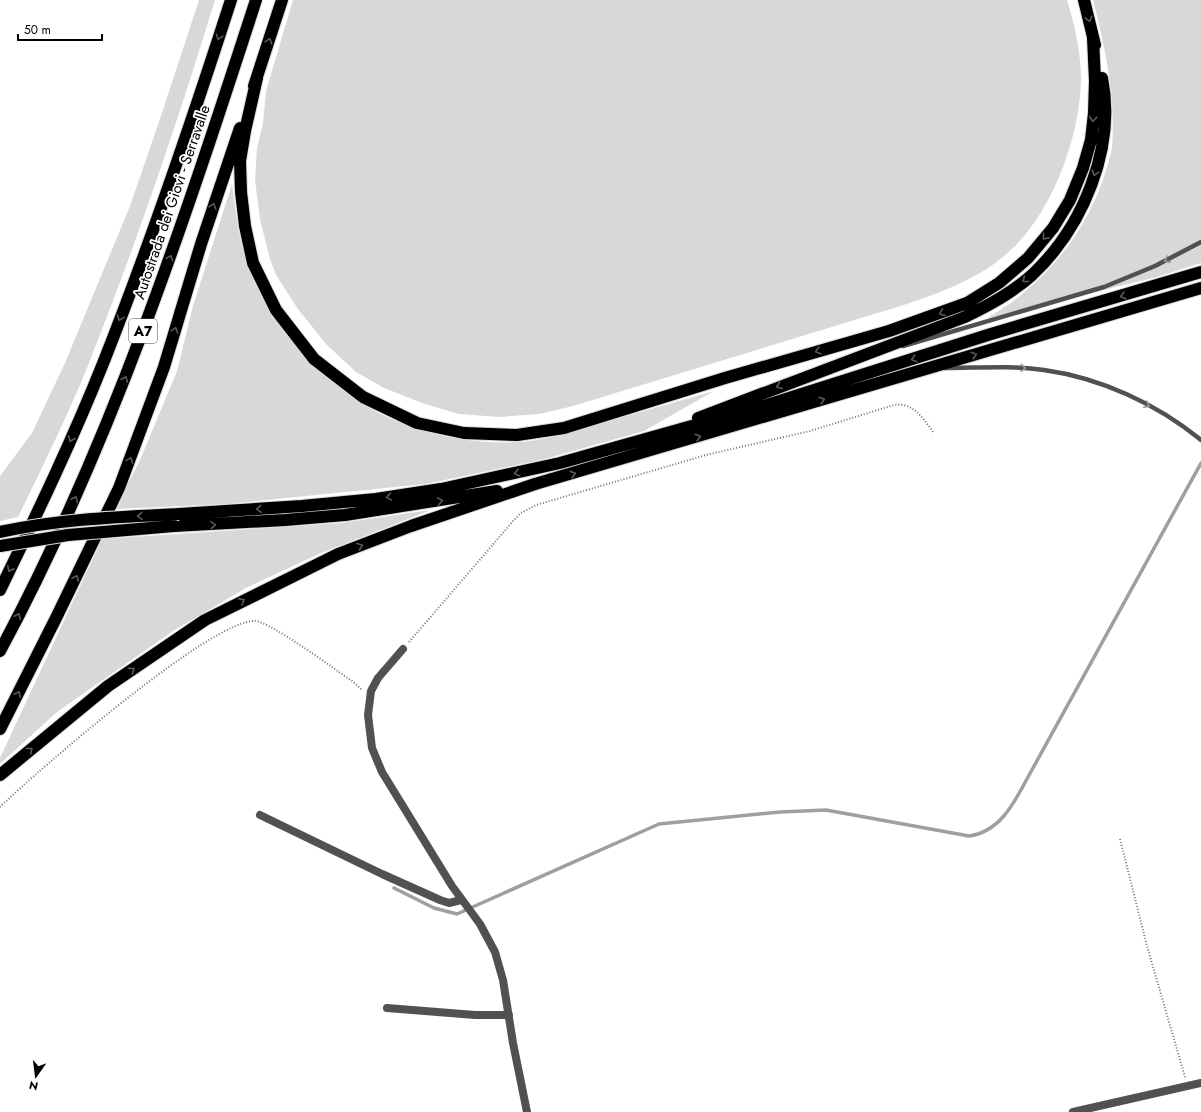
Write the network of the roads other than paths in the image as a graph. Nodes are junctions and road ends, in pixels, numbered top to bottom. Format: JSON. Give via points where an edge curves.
{"nodes":[{"id":1,"x":230,"y":0,"type":"edge"},
{"id":2,"x":256,"y":0,"type":"edge"},
{"id":3,"x":282,"y":0,"type":"edge"},
{"id":4,"x":1084,"y":0,"type":"edge"},
{"id":5,"x":1093,"y":38,"type":"junction"},
{"id":6,"x":257,"y":78,"type":"junction"},
{"id":7,"x":1201,"y":242,"type":"edge"},
{"id":8,"x":1201,"y":272,"type":"edge"},
{"id":9,"x":1201,"y":288,"type":"edge"},
{"id":10,"x":842,"y":363,"type":"junction"},
{"id":11,"x":928,"y":369,"type":"junction"},
{"id":12,"x":1201,"y":440,"type":"edge"},
{"id":13,"x":636,"y":442,"type":"junction"},
{"id":14,"x":535,"y":484,"type":"junction"},
{"id":15,"x":0,"y":532,"type":"edge"},
{"id":16,"x":0,"y":546,"type":"edge"},
{"id":17,"x":0,"y":590,"type":"edge"},
{"id":18,"x":403,"y":649,"type":"road end"},
{"id":19,"x":0,"y":651,"type":"edge"},
{"id":20,"x":0,"y":729,"type":"edge"},
{"id":21,"x":0,"y":775,"type":"edge"},
{"id":22,"x":260,"y":815,"type":"dead end"},
{"id":23,"x":461,"y":900,"type":"junction"},
{"id":24,"x":387,"y":1008,"type":"dead end"},
{"id":25,"x":509,"y":1015,"type":"junction"},
{"id":26,"x":1201,"y":1083,"type":"edge"},
{"id":27,"x":527,"y":1112,"type":"edge"},
{"id":28,"x":1073,"y":1112,"type":"edge"}],
"edges":[{"from":1,"to":17,"type":"highway","name":"Autostrada dei Giovi - Serravalle","number":"A7","one_way":true,"via":[[166,198],[107,354],[53,481]]},
{"from":19,"to":2,"type":"highway","name":"Autostrada dei Giovi - Serravalle","number":"A7","one_way":true,"via":[[78,492],[128,372],[190,204]]},
{"from":6,"to":3,"type":"highway","one_way":true},
{"from":4,"to":5,"type":"highway","one_way":true},
{"from":5,"to":6,"type":"highway","one_way":true,"via":[[1094,113],[1091,140],[1083,168],[1070,200],[1053,228],[1028,258],[999,282],[967,302],[888,331],[564,428],[517,435],[464,433],[417,423],[363,397],[314,359],[276,310],[253,263],[240,192],[240,161]]},
{"from":5,"to":10,"type":"highway","one_way":true,"via":[[1103,90],[1104,135],[1092,184],[1078,215],[1058,245],[1032,274],[1002,298],[965,317]]},
{"from":20,"to":6,"type":"highway","one_way":true,"via":[[119,488],[164,367],[201,244]]},
{"from":7,"to":10,"type":"lane","one_way":true,"via":[[1155,266],[1104,287]]},
{"from":8,"to":13,"type":"highway","one_way":true,"via":[[991,334],[767,405]]},
{"from":11,"to":9,"type":"highway","one_way":true},
{"from":10,"to":13,"type":"highway","one_way":true},
{"from":11,"to":12,"type":"lane","one_way":true,"via":[[1013,367],[1076,376],[1147,405]]},
{"from":14,"to":11,"type":"highway","one_way":true},
{"from":13,"to":15,"type":"highway","one_way":true,"bridge":true,"via":[[560,463],[441,489],[376,499],[84,519],[45,523]]},
{"from":16,"to":14,"type":"highway","one_way":true,"bridge":true,"via":[[68,535],[345,515]]},
{"from":21,"to":14,"type":"highway","one_way":true,"via":[[108,686],[204,620],[338,554]]},
{"from":18,"to":23,"type":"street","via":[[378,678],[370,698],[369,729],[382,772]]},
{"from":22,"to":23,"type":"street","via":[[440,900],[449,903]]},
{"from":23,"to":25,"type":"street","via":[[480,924],[495,952],[504,980]]},
{"from":24,"to":25,"type":"street"},
{"from":25,"to":27,"type":"street"},
{"from":26,"to":28,"type":"street"}]}
